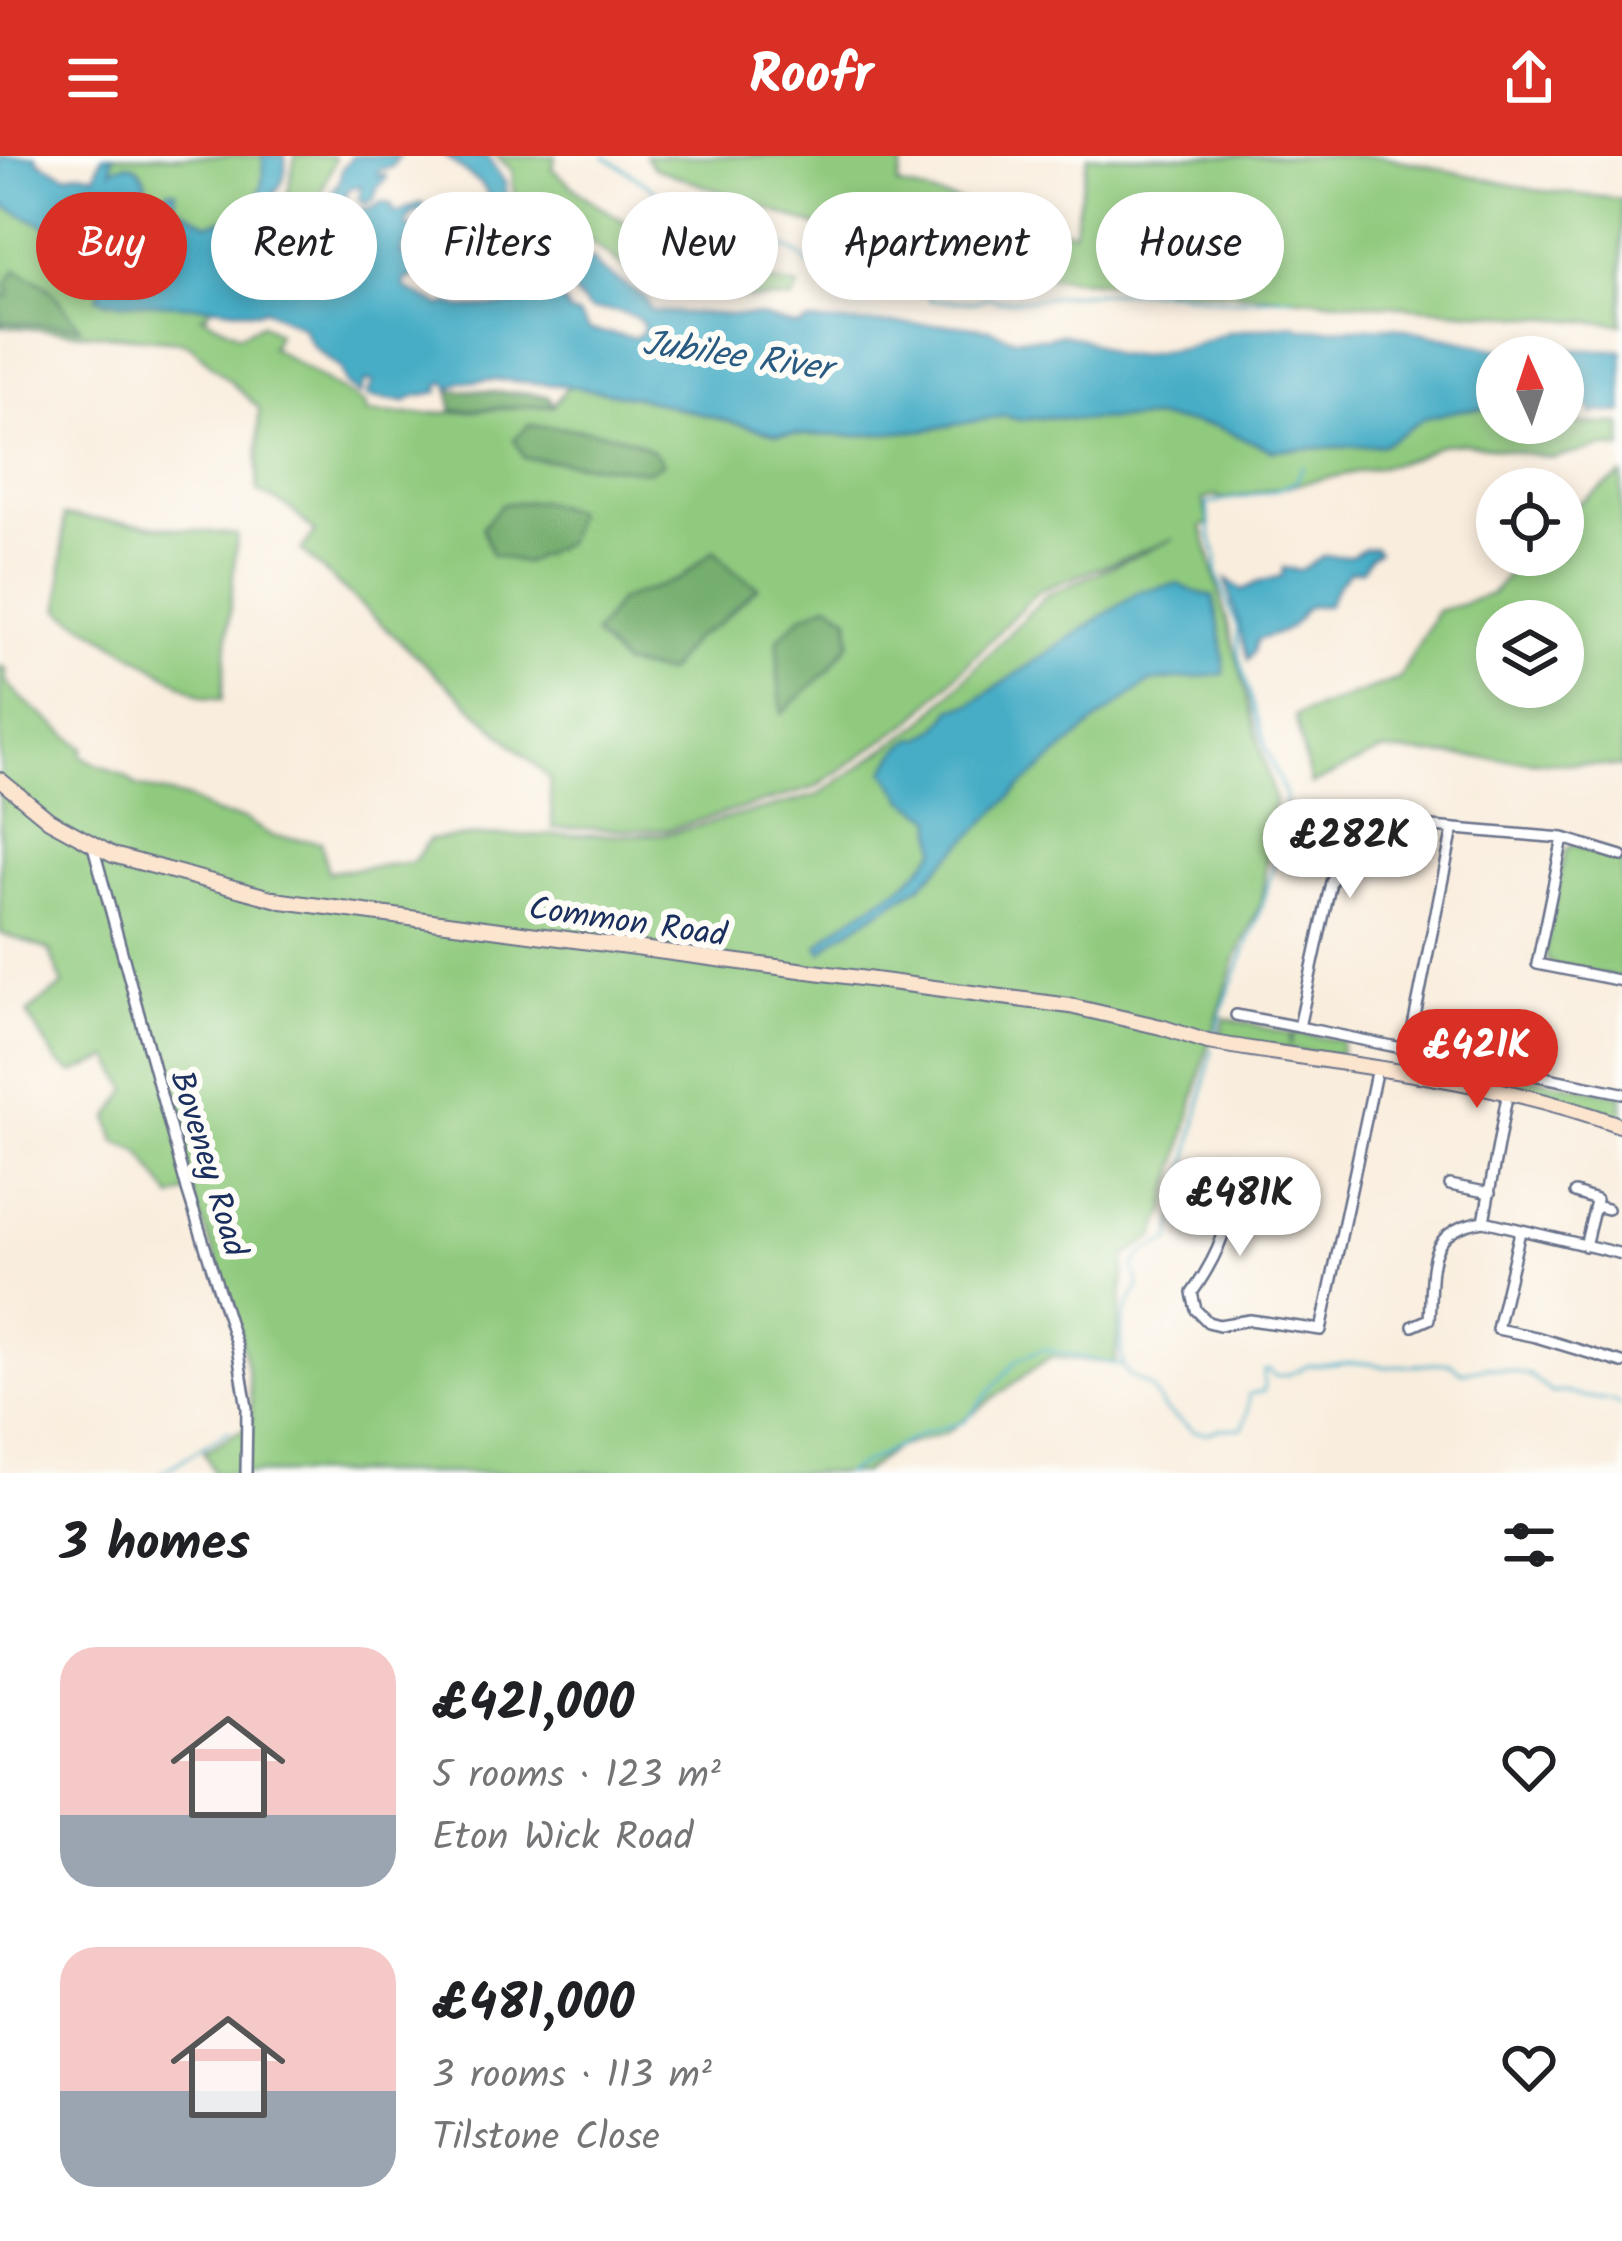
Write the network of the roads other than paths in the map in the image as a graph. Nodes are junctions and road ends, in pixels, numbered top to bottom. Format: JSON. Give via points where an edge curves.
{"nodes":[{"id":1,"x":0,"y":780,"type":"edge"},
{"id":2,"x":1453,"y":829,"type":"junction"},
{"id":3,"x":1563,"y":838,"type":"junction"},
{"id":4,"x":93,"y":846,"type":"junction"},
{"id":5,"x":113,"y":855,"type":"junction"},
{"id":6,"x":1622,"y":856,"type":"edge"},
{"id":7,"x":101,"y":871,"type":"junction"},
{"id":8,"x":1622,"y":981,"type":"edge"},
{"id":9,"x":1235,"y":1015,"type":"dead end"},
{"id":10,"x":1300,"y":1023,"type":"junction"},
{"id":11,"x":1345,"y":1038,"type":"junction"},
{"id":12,"x":1408,"y":1051,"type":"junction"},
{"id":13,"x":1341,"y":1062,"type":"junction"},
{"id":14,"x":1378,"y":1068,"type":"junction"},
{"id":15,"x":1508,"y":1091,"type":"junction"},
{"id":16,"x":1622,"y":1093,"type":"edge"},
{"id":17,"x":1622,"y":1126,"type":"edge"},
{"id":18,"x":1201,"y":1165,"type":"dead end"},
{"id":19,"x":1236,"y":1172,"type":"junction"},
{"id":20,"x":1254,"y":1176,"type":"dead end"},
{"id":21,"x":1450,"y":1185,"type":"dead end"},
{"id":22,"x":1490,"y":1193,"type":"junction"},
{"id":23,"x":1575,"y":1193,"type":"dead end"},
{"id":24,"x":1595,"y":1206,"type":"junction"},
{"id":25,"x":1607,"y":1209,"type":"dead end"},
{"id":26,"x":1484,"y":1221,"type":"junction"},
{"id":27,"x":1520,"y":1232,"type":"junction"},
{"id":28,"x":1585,"y":1246,"type":"junction"},
{"id":29,"x":1622,"y":1255,"type":"edge"},
{"id":30,"x":1414,"y":1326,"type":"dead end"},
{"id":31,"x":1622,"y":1363,"type":"edge"},
{"id":32,"x":246,"y":1473,"type":"edge"}],
"edges":[{"from":1,"to":4,"type":"main road","name":"Common Road"},
{"from":2,"to":3,"type":"street"},
{"from":2,"to":10,"type":"street","via":[[1388,830],[1357,844],[1338,867]]},
{"from":2,"to":12,"type":"street"},
{"from":3,"to":6,"type":"street"},
{"from":3,"to":8,"type":"street","via":[[1537,964]]},
{"from":4,"to":5,"type":"main road","name":"Common Road"},
{"from":4,"to":7,"type":"street","name":"Boveney Road"},
{"from":5,"to":7,"type":"street"},
{"from":5,"to":13,"type":"main road","name":"Common Road","via":[[301,905],[1070,1006],[1208,1042]]},
{"from":7,"to":32,"type":"street","name":"Boveney Road","via":[[237,1347]]},
{"from":9,"to":10,"type":"street"},
{"from":10,"to":11,"type":"street"},
{"from":11,"to":12,"type":"street"},
{"from":11,"to":13,"type":"street"},
{"from":12,"to":16,"type":"street"},
{"from":13,"to":14,"type":"main road","name":"Common Road"},
{"from":14,"to":15,"type":"main road","name":"Common Road"},
{"from":14,"to":19,"type":"street","via":[[1322,1330],[1250,1319],[1219,1324],[1196,1310],[1192,1293],[1218,1254]]},
{"from":15,"to":17,"type":"main road","name":"Common Road"},
{"from":15,"to":22,"type":"street"},
{"from":18,"to":19,"type":"street"},
{"from":19,"to":20,"type":"street"},
{"from":21,"to":22,"type":"street"},
{"from":22,"to":26,"type":"street"},
{"from":23,"to":24,"type":"street","via":[[1597,1200]]},
{"from":24,"to":25,"type":"street"},
{"from":24,"to":28,"type":"street"},
{"from":26,"to":27,"type":"street"},
{"from":26,"to":30,"type":"street","via":[[1442,1238],[1429,1319]]},
{"from":27,"to":28,"type":"street"},
{"from":27,"to":31,"type":"street","via":[[1497,1329]]},
{"from":28,"to":29,"type":"street"}]}
